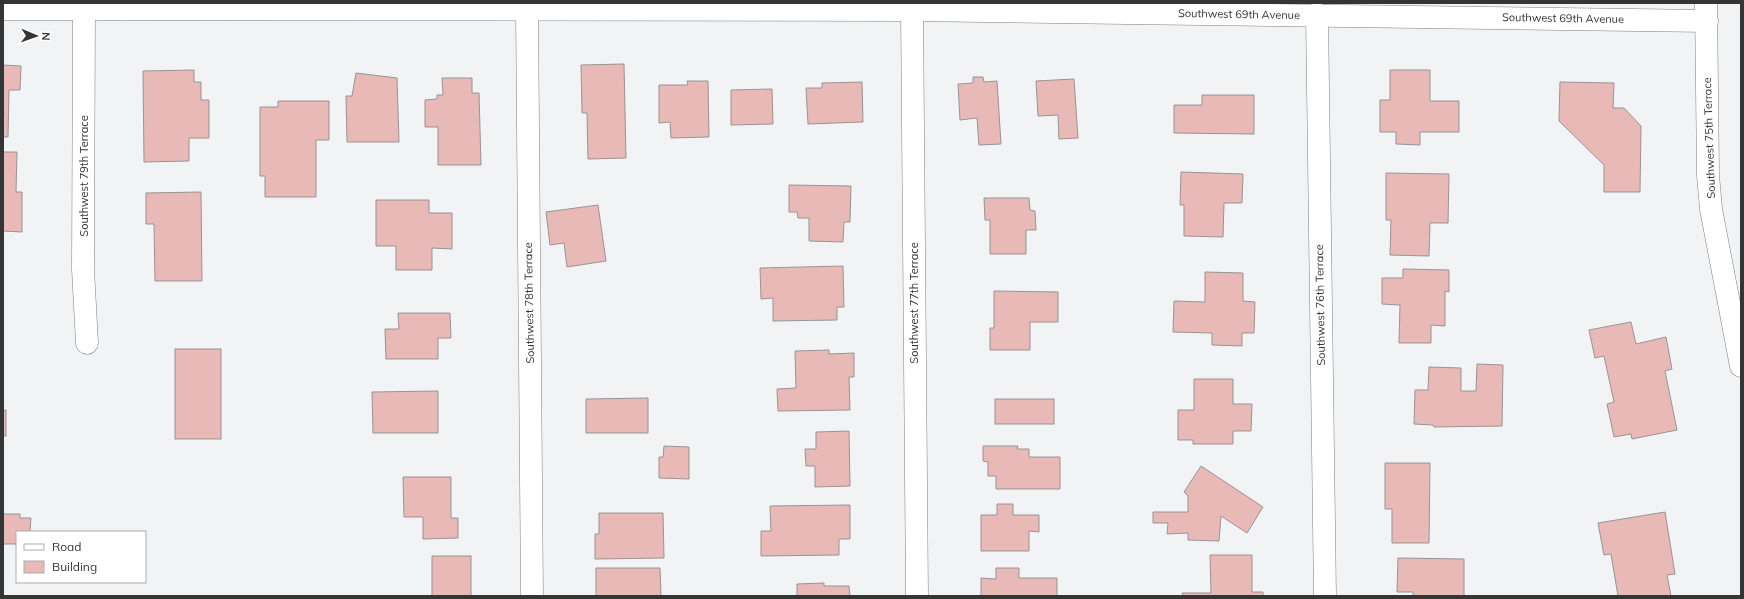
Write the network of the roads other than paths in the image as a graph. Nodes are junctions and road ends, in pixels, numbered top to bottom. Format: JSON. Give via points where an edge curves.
{"nodes":[{"id":1,"x":3,"y":10,"type":"edge"},
{"id":2,"x":84,"y":10,"type":"junction"},
{"id":3,"x":527,"y":10,"type":"junction"},
{"id":4,"x":912,"y":10,"type":"junction"},
{"id":5,"x":1707,"y":12,"type":"edge"},
{"id":6,"x":1317,"y":14,"type":"junction"},
{"id":7,"x":87,"y":342,"type":"dead end"},
{"id":8,"x":1741,"y":366,"type":"edge"},
{"id":9,"x":532,"y":596,"type":"edge"},
{"id":10,"x":917,"y":596,"type":"edge"},
{"id":11,"x":1325,"y":596,"type":"edge"}],
"edges":[{"from":1,"to":2,"type":"street","name":"Southwest 69th Avenue"},
{"from":2,"to":3,"type":"street","name":"Southwest 69th Avenue"},
{"from":2,"to":7,"type":"street","name":"Southwest 79th Terrace","via":[[83,269]]},
{"from":3,"to":4,"type":"street","name":"Southwest 69th Avenue"},
{"from":3,"to":9,"type":"street","name":"Southwest 78th Terrace"},
{"from":4,"to":6,"type":"street","name":"Southwest 69th Avenue"},
{"from":4,"to":10,"type":"street","name":"Southwest 77th Terrace"},
{"from":5,"to":6,"type":"street","name":"Southwest 69th Avenue"},
{"from":5,"to":8,"type":"street","name":"Southwest 75th Terrace","via":[[1708,175],[1711,209]]},
{"from":6,"to":11,"type":"street","name":"Southwest 76th Terrace"}]}
